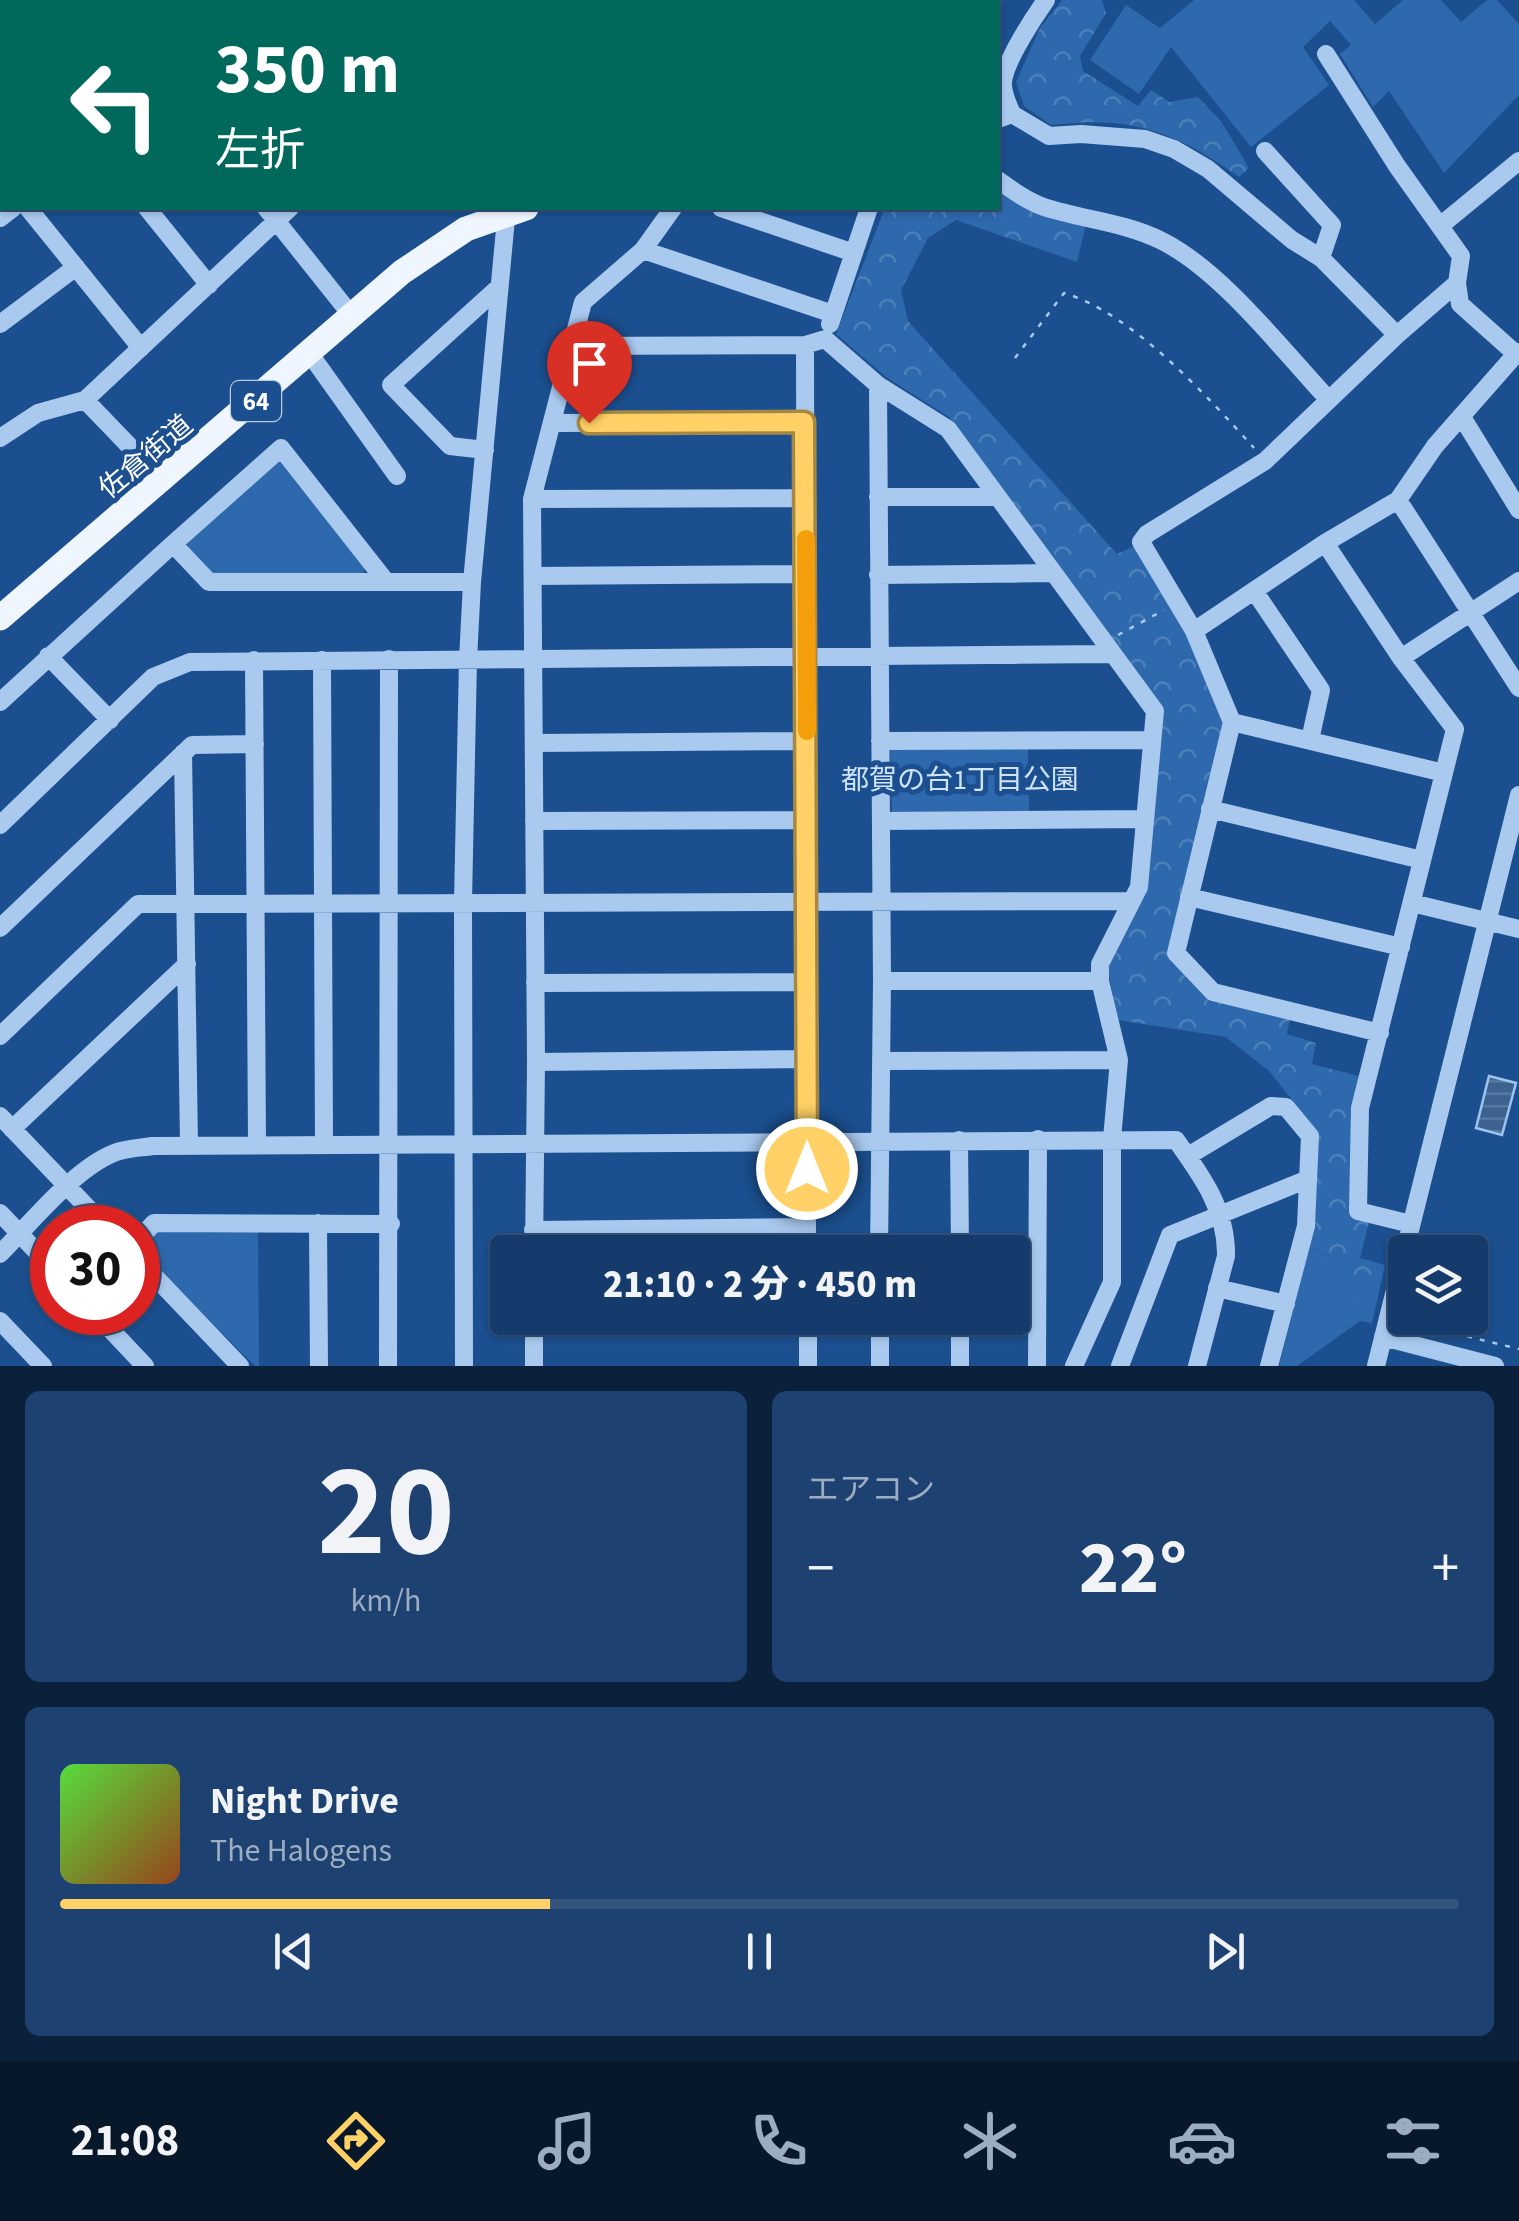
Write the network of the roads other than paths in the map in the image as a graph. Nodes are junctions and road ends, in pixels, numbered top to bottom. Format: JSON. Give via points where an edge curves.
{"nodes":[{"id":1,"x":1046,"y":0,"type":"edge"},
{"id":2,"x":1326,"y":54,"type":"dead end"},
{"id":3,"x":1005,"y":116,"type":"edge"},
{"id":4,"x":1265,"y":150,"type":"dead end"},
{"id":5,"x":1519,"y":160,"type":"edge"},
{"id":6,"x":1000,"y":181,"type":"edge"},
{"id":7,"x":30,"y":210,"type":"edge"},
{"id":8,"x":149,"y":210,"type":"edge"},
{"id":9,"x":513,"y":210,"type":"edge"},
{"id":10,"x":672,"y":210,"type":"edge"},
{"id":11,"x":727,"y":210,"type":"edge"},
{"id":12,"x":868,"y":210,"type":"edge"},
{"id":13,"x":277,"y":212,"type":"edge"},
{"id":14,"x":1440,"y":226,"type":"junction"},
{"id":15,"x":643,"y":250,"type":"junction"},
{"id":16,"x":854,"y":252,"type":"junction"},
{"id":17,"x":1322,"y":258,"type":"junction"},
{"id":18,"x":76,"y":267,"type":"junction"},
{"id":19,"x":1457,"y":282,"type":"junction"},
{"id":20,"x":208,"y":285,"type":"junction"},
{"id":21,"x":498,"y":288,"type":"junction"},
{"id":22,"x":833,"y":314,"type":"junction"},
{"id":23,"x":352,"y":316,"type":"junction"},
{"id":24,"x":0,"y":324,"type":"edge"},
{"id":25,"x":1397,"y":335,"type":"junction"},
{"id":26,"x":826,"y":339,"type":"junction"},
{"id":27,"x":804,"y":345,"type":"junction"},
{"id":28,"x":572,"y":346,"type":"junction"},
{"id":29,"x":141,"y":348,"type":"junction"},
{"id":30,"x":1518,"y":353,"type":"edge"},
{"id":31,"x":310,"y":354,"type":"junction"},
{"id":32,"x":878,"y":385,"type":"junction"},
{"id":33,"x":85,"y":400,"type":"junction"},
{"id":34,"x":1329,"y":400,"type":"junction"},
{"id":35,"x":1462,"y":417,"type":"junction"},
{"id":36,"x":804,"y":422,"type":"junction"},
{"id":37,"x":553,"y":423,"type":"junction"},
{"id":38,"x":0,"y":438,"type":"edge"},
{"id":39,"x":485,"y":450,"type":"junction"},
{"id":40,"x":397,"y":476,"type":"dead end"},
{"id":41,"x":162,"y":480,"type":"junction"},
{"id":42,"x":878,"y":497,"type":"junction"},
{"id":43,"x":998,"y":497,"type":"junction"},
{"id":44,"x":806,"y":498,"type":"junction"},
{"id":45,"x":532,"y":499,"type":"junction"},
{"id":46,"x":1398,"y":500,"type":"junction"},
{"id":47,"x":1519,"y":510,"type":"edge"},
{"id":48,"x":1325,"y":543,"type":"junction"},
{"id":49,"x":173,"y":544,"type":"junction"},
{"id":50,"x":1052,"y":573,"type":"junction"},
{"id":51,"x":806,"y":574,"type":"junction"},
{"id":52,"x":878,"y":575,"type":"junction"},
{"id":53,"x":533,"y":576,"type":"junction"},
{"id":54,"x":384,"y":579,"type":"junction"},
{"id":55,"x":1519,"y":581,"type":"edge"},
{"id":56,"x":472,"y":582,"type":"junction"},
{"id":57,"x":1255,"y":592,"type":"junction"},
{"id":58,"x":1469,"y":614,"type":"junction"},
{"id":59,"x":0,"y":618,"type":"edge"},
{"id":60,"x":1194,"y":630,"type":"junction"},
{"id":61,"x":1108,"y":649,"type":"junction"},
{"id":62,"x":48,"y":656,"type":"junction"},
{"id":63,"x":878,"y":657,"type":"junction"},
{"id":64,"x":806,"y":658,"type":"junction"},
{"id":65,"x":1401,"y":658,"type":"junction"},
{"id":66,"x":254,"y":660,"type":"junction"},
{"id":67,"x":322,"y":660,"type":"junction"},
{"id":68,"x":389,"y":660,"type":"junction"},
{"id":69,"x":468,"y":660,"type":"junction"},
{"id":70,"x":534,"y":660,"type":"junction"},
{"id":71,"x":1519,"y":688,"type":"edge"},
{"id":72,"x":0,"y":702,"type":"edge"},
{"id":73,"x":110,"y":720,"type":"junction"},
{"id":74,"x":1232,"y":722,"type":"junction"},
{"id":75,"x":1152,"y":740,"type":"junction"},
{"id":76,"x":1310,"y":740,"type":"junction"},
{"id":77,"x":807,"y":741,"type":"junction"},
{"id":78,"x":880,"y":741,"type":"junction"},
{"id":79,"x":534,"y":742,"type":"junction"},
{"id":80,"x":254,"y":744,"type":"junction"},
{"id":81,"x":184,"y":753,"type":"junction"},
{"id":82,"x":1444,"y":773,"type":"junction"},
{"id":83,"x":1519,"y":795,"type":"edge"},
{"id":84,"x":1210,"y":809,"type":"junction"},
{"id":85,"x":1145,"y":819,"type":"junction"},
{"id":86,"x":534,"y":820,"type":"junction"},
{"id":87,"x":807,"y":820,"type":"junction"},
{"id":88,"x":880,"y":820,"type":"junction"},
{"id":89,"x":0,"y":824,"type":"edge"},
{"id":90,"x":1422,"y":860,"type":"junction"},
{"id":91,"x":1189,"y":897,"type":"junction"},
{"id":92,"x":808,"y":901,"type":"junction"},
{"id":93,"x":880,"y":901,"type":"junction"},
{"id":94,"x":1131,"y":901,"type":"junction"},
{"id":95,"x":324,"y":902,"type":"junction"},
{"id":96,"x":463,"y":902,"type":"junction"},
{"id":97,"x":534,"y":902,"type":"junction"},
{"id":98,"x":256,"y":903,"type":"junction"},
{"id":99,"x":390,"y":903,"type":"junction"},
{"id":100,"x":1412,"y":903,"type":"junction"},
{"id":101,"x":187,"y":904,"type":"junction"},
{"id":102,"x":1490,"y":922,"type":"junction"},
{"id":103,"x":0,"y":928,"type":"edge"},
{"id":104,"x":1519,"y":929,"type":"edge"},
{"id":105,"x":1401,"y":947,"type":"junction"},
{"id":106,"x":188,"y":964,"type":"junction"},
{"id":107,"x":1100,"y":981,"type":"junction"},
{"id":108,"x":806,"y":982,"type":"junction"},
{"id":109,"x":882,"y":982,"type":"junction"},
{"id":110,"x":535,"y":983,"type":"junction"},
{"id":111,"x":1380,"y":1032,"type":"junction"},
{"id":112,"x":0,"y":1036,"type":"edge"},
{"id":113,"x":806,"y":1060,"type":"junction"},
{"id":114,"x":1119,"y":1060,"type":"junction"},
{"id":115,"x":882,"y":1061,"type":"junction"},
{"id":116,"x":536,"y":1062,"type":"junction"},
{"id":117,"x":6,"y":1123,"type":"edge"},
{"id":118,"x":1038,"y":1139,"type":"junction"},
{"id":119,"x":1112,"y":1139,"type":"junction"},
{"id":120,"x":806,"y":1140,"type":"junction"},
{"id":121,"x":878,"y":1140,"type":"junction"},
{"id":122,"x":959,"y":1140,"type":"junction"},
{"id":123,"x":535,"y":1142,"type":"junction"},
{"id":124,"x":324,"y":1143,"type":"junction"},
{"id":125,"x":390,"y":1143,"type":"junction"},
{"id":126,"x":464,"y":1143,"type":"junction"},
{"id":127,"x":189,"y":1144,"type":"junction"},
{"id":128,"x":257,"y":1144,"type":"junction"},
{"id":129,"x":1188,"y":1156,"type":"junction"},
{"id":130,"x":1308,"y":1179,"type":"junction"},
{"id":131,"x":68,"y":1186,"type":"junction"},
{"id":132,"x":86,"y":1205,"type":"edge"},
{"id":133,"x":0,"y":1214,"type":"edge"},
{"id":134,"x":1222,"y":1215,"type":"junction"},
{"id":135,"x":160,"y":1223,"type":"edge"},
{"id":136,"x":318,"y":1223,"type":"junction"},
{"id":137,"x":390,"y":1224,"type":"junction"},
{"id":138,"x":1411,"y":1224,"type":"junction"},
{"id":139,"x":807,"y":1227,"type":"junction"},
{"id":140,"x":533,"y":1230,"type":"junction"},
{"id":141,"x":20,"y":1234,"type":"junction"},
{"id":142,"x":533,"y":1235,"type":"edge"},
{"id":143,"x":807,"y":1235,"type":"edge"},
{"id":144,"x":879,"y":1235,"type":"edge"},
{"id":145,"x":960,"y":1235,"type":"edge"},
{"id":146,"x":30,"y":1245,"type":"edge"},
{"id":147,"x":0,"y":1254,"type":"edge"},
{"id":148,"x":160,"y":1284,"type":"edge"},
{"id":149,"x":1217,"y":1288,"type":"junction"},
{"id":150,"x":1286,"y":1304,"type":"junction"},
{"id":151,"x":0,"y":1321,"type":"edge"},
{"id":152,"x":116,"y":1335,"type":"edge"},
{"id":153,"x":534,"y":1335,"type":"edge"},
{"id":154,"x":808,"y":1335,"type":"edge"},
{"id":155,"x":880,"y":1335,"type":"edge"},
{"id":156,"x":960,"y":1335,"type":"edge"},
{"id":157,"x":1383,"y":1337,"type":"junction"},
{"id":158,"x":32,"y":1362,"type":"edge"},
{"id":159,"x":233,"y":1364,"type":"edge"},
{"id":160,"x":145,"y":1366,"type":"edge"},
{"id":161,"x":319,"y":1366,"type":"edge"},
{"id":162,"x":388,"y":1366,"type":"edge"},
{"id":163,"x":464,"y":1366,"type":"edge"},
{"id":164,"x":534,"y":1366,"type":"edge"},
{"id":165,"x":808,"y":1366,"type":"edge"},
{"id":166,"x":880,"y":1366,"type":"edge"},
{"id":167,"x":960,"y":1366,"type":"edge"},
{"id":168,"x":1038,"y":1366,"type":"edge"},
{"id":169,"x":1074,"y":1366,"type":"edge"},
{"id":170,"x":1120,"y":1366,"type":"edge"},
{"id":171,"x":1197,"y":1366,"type":"edge"},
{"id":172,"x":1269,"y":1366,"type":"edge"},
{"id":173,"x":1376,"y":1366,"type":"edge"},
{"id":174,"x":1495,"y":1366,"type":"edge"}],
"edges":[{"from":1,"to":3,"type":"street","via":[[1003,80]]},
{"from":2,"to":14,"type":"street"},
{"from":3,"to":17,"type":"street","via":[[1049,136],[1116,135],[1174,149]]},
{"from":4,"to":17,"type":"street","via":[[1332,225]]},
{"from":5,"to":14,"type":"street"},
{"from":6,"to":34,"type":"street","via":[[1041,206],[1117,222],[1188,257]]},
{"from":7,"to":18,"type":"street"},
{"from":8,"to":20,"type":"street"},
{"from":9,"to":21,"type":"street"},
{"from":9,"to":23,"type":"main road","name":"佐倉街道","number":"64","via":[[437,246]]},
{"from":10,"to":15,"type":"street"},
{"from":11,"to":16,"type":"street"},
{"from":12,"to":16,"type":"street"},
{"from":13,"to":20,"type":"street"},
{"from":13,"to":23,"type":"street"},
{"from":14,"to":19,"type":"street","via":[[1461,256]]},
{"from":15,"to":22,"type":"street"},
{"from":15,"to":28,"type":"street","via":[[583,302]]},
{"from":16,"to":22,"type":"street"},
{"from":17,"to":25,"type":"street"},
{"from":18,"to":24,"type":"street"},
{"from":18,"to":29,"type":"street"},
{"from":19,"to":25,"type":"street"},
{"from":19,"to":30,"type":"street","via":[[1460,304]]},
{"from":20,"to":29,"type":"street"},
{"from":21,"to":39,"type":"street"},
{"from":21,"to":39,"type":"street","via":[[390,386],[450,446]]},
{"from":22,"to":26,"type":"street"},
{"from":23,"to":31,"type":"main road","name":"佐倉街道","number":"64"},
{"from":25,"to":34,"type":"street"},
{"from":26,"to":27,"type":"street"},
{"from":26,"to":32,"type":"street"},
{"from":27,"to":28,"type":"street"},
{"from":27,"to":36,"type":"street"},
{"from":28,"to":37,"type":"street"},
{"from":29,"to":33,"type":"street"},
{"from":30,"to":35,"type":"street"},
{"from":31,"to":40,"type":"street"},
{"from":31,"to":41,"type":"main road","name":"佐倉街道","number":"64"},
{"from":32,"to":42,"type":"street"},
{"from":32,"to":43,"type":"street","via":[[948,429]]},
{"from":33,"to":38,"type":"street","via":[[38,412]]},
{"from":33,"to":41,"type":"street"},
{"from":34,"to":60,"type":"street","via":[[1265,461],[1141,542]]},
{"from":35,"to":46,"type":"street"},
{"from":35,"to":47,"type":"street"},
{"from":36,"to":37,"type":"street"},
{"from":36,"to":44,"type":"street"},
{"from":37,"to":45,"type":"street"},
{"from":39,"to":56,"type":"street"},
{"from":41,"to":59,"type":"main road","name":"佐倉街道","number":"64"},
{"from":42,"to":43,"type":"street"},
{"from":42,"to":52,"type":"street"},
{"from":43,"to":50,"type":"street"},
{"from":44,"to":45,"type":"street"},
{"from":44,"to":51,"type":"street"},
{"from":45,"to":53,"type":"street"},
{"from":46,"to":48,"type":"street"},
{"from":46,"to":58,"type":"street"},
{"from":48,"to":57,"type":"street"},
{"from":48,"to":65,"type":"street"},
{"from":49,"to":54,"type":"street","via":[[209,582]]},
{"from":49,"to":54,"type":"street","via":[[281,448]]},
{"from":49,"to":62,"type":"street"},
{"from":50,"to":52,"type":"street"},
{"from":50,"to":61,"type":"street"},
{"from":51,"to":53,"type":"street"},
{"from":51,"to":64,"type":"street"},
{"from":52,"to":63,"type":"street"},
{"from":53,"to":70,"type":"street"},
{"from":54,"to":56,"type":"street"},
{"from":55,"to":58,"type":"street"},
{"from":56,"to":69,"type":"street"},
{"from":57,"to":60,"type":"street"},
{"from":57,"to":76,"type":"street","via":[[1321,690]]},
{"from":58,"to":65,"type":"street"},
{"from":58,"to":71,"type":"street"},
{"from":60,"to":74,"type":"street"},
{"from":61,"to":63,"type":"street"},
{"from":61,"to":75,"type":"street","via":[[1155,711]]},
{"from":62,"to":72,"type":"street"},
{"from":62,"to":73,"type":"street"},
{"from":63,"to":64,"type":"street"},
{"from":63,"to":78,"type":"street"},
{"from":64,"to":70,"type":"street"},
{"from":64,"to":77,"type":"street"},
{"from":65,"to":82,"type":"street","via":[[1454,730]]},
{"from":66,"to":67,"type":"street"},
{"from":66,"to":73,"type":"street","via":[[173,668],[153,677]]},
{"from":66,"to":80,"type":"street"},
{"from":67,"to":68,"type":"street"},
{"from":67,"to":95,"type":"street"},
{"from":68,"to":69,"type":"street"},
{"from":68,"to":99,"type":"street"},
{"from":69,"to":70,"type":"street"},
{"from":69,"to":96,"type":"street"},
{"from":70,"to":79,"type":"street"},
{"from":73,"to":89,"type":"street"},
{"from":74,"to":76,"type":"street"},
{"from":74,"to":84,"type":"street"},
{"from":75,"to":78,"type":"street"},
{"from":75,"to":85,"type":"street"},
{"from":76,"to":82,"type":"street"},
{"from":77,"to":79,"type":"street"},
{"from":77,"to":87,"type":"street"},
{"from":78,"to":88,"type":"street"},
{"from":79,"to":86,"type":"street"},
{"from":80,"to":81,"type":"street","via":[[192,745]]},
{"from":80,"to":98,"type":"street"},
{"from":81,"to":101,"type":"street"},
{"from":81,"to":103,"type":"street"},
{"from":82,"to":90,"type":"street"},
{"from":83,"to":102,"type":"street"},
{"from":84,"to":90,"type":"street"},
{"from":84,"to":91,"type":"street"},
{"from":85,"to":88,"type":"street"},
{"from":85,"to":94,"type":"street","via":[[1139,887]]},
{"from":86,"to":87,"type":"street"},
{"from":86,"to":97,"type":"street"},
{"from":87,"to":92,"type":"street"},
{"from":88,"to":93,"type":"street"},
{"from":90,"to":100,"type":"street"},
{"from":91,"to":105,"type":"street"},
{"from":91,"to":111,"type":"street","via":[[1176,953],[1213,992]]},
{"from":92,"to":93,"type":"street"},
{"from":92,"to":97,"type":"street"},
{"from":92,"to":108,"type":"street"},
{"from":93,"to":94,"type":"street"},
{"from":93,"to":109,"type":"street"},
{"from":94,"to":107,"type":"street","via":[[1104,952]]},
{"from":95,"to":98,"type":"street"},
{"from":95,"to":99,"type":"street"},
{"from":95,"to":124,"type":"street"},
{"from":96,"to":97,"type":"street"},
{"from":96,"to":99,"type":"street"},
{"from":96,"to":126,"type":"street"},
{"from":97,"to":110,"type":"street"},
{"from":98,"to":101,"type":"street"},
{"from":98,"to":128,"type":"street"},
{"from":99,"to":125,"type":"street"},
{"from":100,"to":102,"type":"street"},
{"from":100,"to":105,"type":"street"},
{"from":101,"to":106,"type":"street"},
{"from":101,"to":112,"type":"street","via":[[138,904]]},
{"from":102,"to":104,"type":"street"},
{"from":102,"to":138,"type":"street"},
{"from":105,"to":111,"type":"street"},
{"from":106,"to":117,"type":"street"},
{"from":106,"to":127,"type":"street"},
{"from":107,"to":109,"type":"street"},
{"from":107,"to":114,"type":"street"},
{"from":108,"to":110,"type":"street"},
{"from":108,"to":113,"type":"street"},
{"from":109,"to":115,"type":"street"},
{"from":110,"to":116,"type":"street"},
{"from":111,"to":138,"type":"street","via":[[1360,1108],[1358,1211]]},
{"from":113,"to":116,"type":"street"},
{"from":113,"to":120,"type":"street"},
{"from":114,"to":115,"type":"street"},
{"from":114,"to":119,"type":"street"},
{"from":115,"to":121,"type":"street"},
{"from":116,"to":123,"type":"street"},
{"from":117,"to":131,"type":"street"},
{"from":118,"to":119,"type":"street"},
{"from":118,"to":122,"type":"street"},
{"from":118,"to":168,"type":"street"},
{"from":119,"to":129,"type":"street","via":[[1176,1140]]},
{"from":119,"to":169,"type":"street","via":[[1112,1282]]},
{"from":120,"to":121,"type":"street"},
{"from":120,"to":123,"type":"street"},
{"from":120,"to":139,"type":"street"},
{"from":121,"to":122,"type":"street"},
{"from":121,"to":144,"type":"street"},
{"from":122,"to":145,"type":"street"},
{"from":123,"to":126,"type":"street"},
{"from":123,"to":140,"type":"street"},
{"from":124,"to":125,"type":"street"},
{"from":124,"to":128,"type":"street"},
{"from":125,"to":126,"type":"street"},
{"from":125,"to":137,"type":"street"},
{"from":126,"to":163,"type":"street"},
{"from":127,"to":128,"type":"street"},
{"from":127,"to":131,"type":"street","via":[[113,1153]]},
{"from":129,"to":130,"type":"street","via":[[1270,1106],[1286,1107],[1310,1136]]},
{"from":129,"to":134,"type":"street"},
{"from":130,"to":134,"type":"street"},
{"from":130,"to":150,"type":"street","via":[[1306,1226]]},
{"from":131,"to":132,"type":"street"},
{"from":131,"to":141,"type":"street"},
{"from":133,"to":141,"type":"street"},
{"from":134,"to":149,"type":"street","via":[[1226,1256]]},
{"from":134,"to":170,"type":"street","via":[[1170,1235]]},
{"from":135,"to":136,"type":"street"},
{"from":136,"to":137,"type":"street"},
{"from":136,"to":161,"type":"street"},
{"from":137,"to":162,"type":"street"},
{"from":138,"to":157,"type":"street"},
{"from":139,"to":140,"type":"street"},
{"from":139,"to":143,"type":"street"},
{"from":140,"to":142,"type":"street"},
{"from":141,"to":146,"type":"street"},
{"from":141,"to":147,"type":"street"},
{"from":148,"to":159,"type":"street"},
{"from":149,"to":150,"type":"street"},
{"from":149,"to":171,"type":"street"},
{"from":150,"to":172,"type":"street"},
{"from":151,"to":158,"type":"street"},
{"from":152,"to":160,"type":"street"},
{"from":153,"to":164,"type":"street"},
{"from":154,"to":165,"type":"street"},
{"from":155,"to":166,"type":"street"},
{"from":156,"to":167,"type":"street"},
{"from":157,"to":173,"type":"street"},
{"from":157,"to":174,"type":"street"}]}
